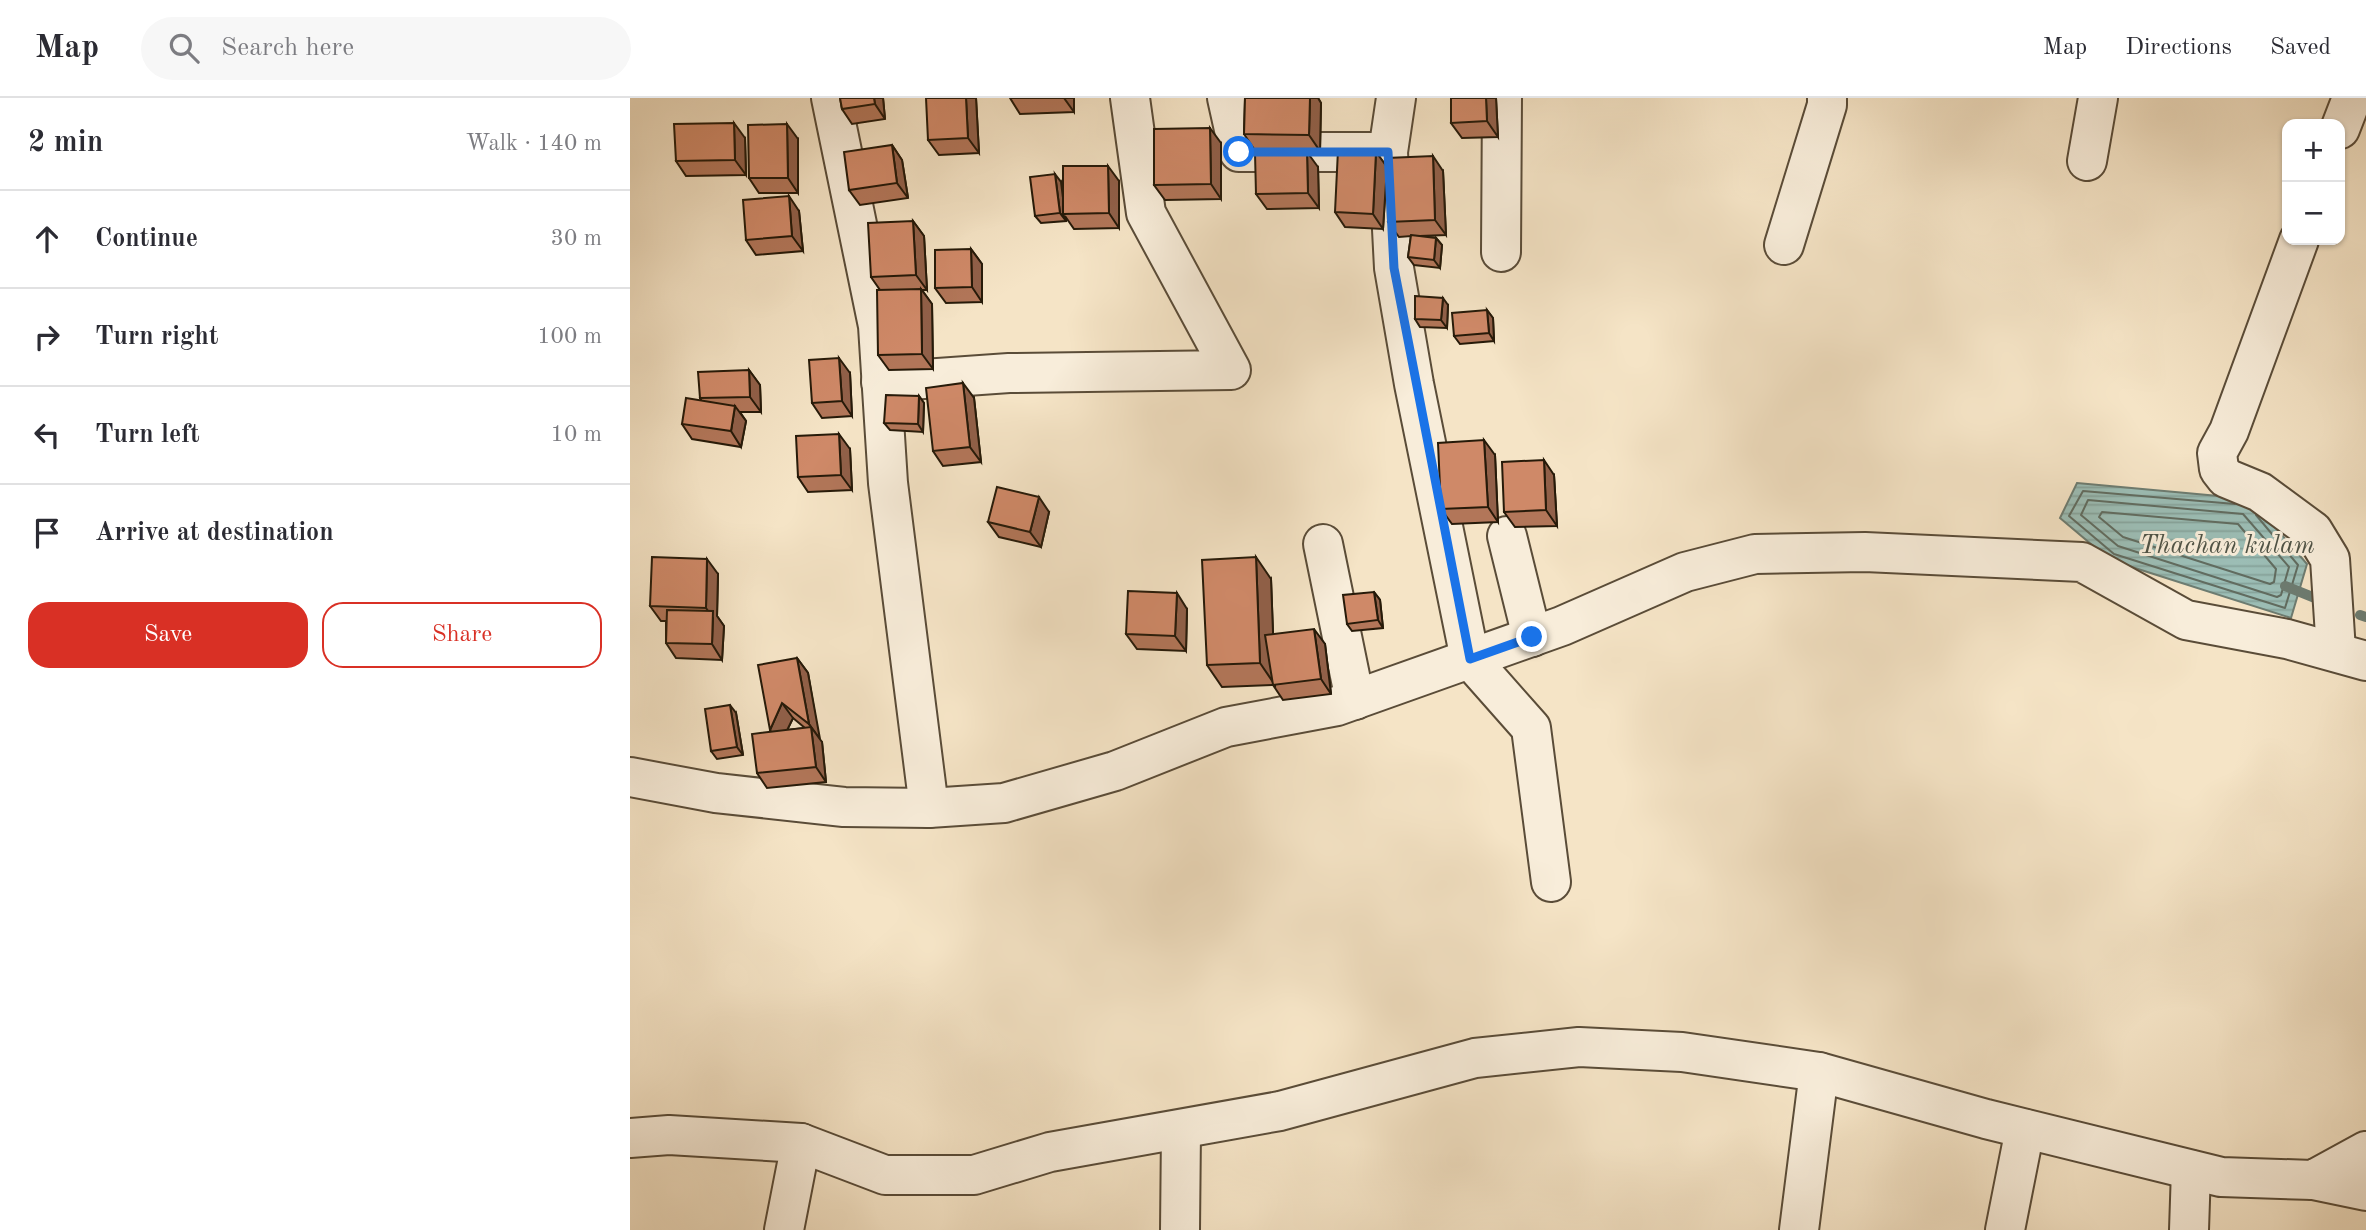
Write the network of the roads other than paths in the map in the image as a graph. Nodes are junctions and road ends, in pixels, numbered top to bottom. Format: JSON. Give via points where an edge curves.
{"nodes":[{"id":1,"x":831,"y":98,"type":"edge"},
{"id":2,"x":1130,"y":98,"type":"edge"},
{"id":3,"x":1227,"y":98,"type":"edge"},
{"id":4,"x":1396,"y":98,"type":"edge"},
{"id":5,"x":1502,"y":98,"type":"edge"},
{"id":6,"x":1827,"y":98,"type":"edge"},
{"id":7,"x":2098,"y":98,"type":"edge"},
{"id":8,"x":2352,"y":98,"type":"edge"},
{"id":9,"x":2344,"y":119,"type":"edge"},
{"id":10,"x":1388,"y":152,"type":"junction"},
{"id":11,"x":2087,"y":161,"type":"dead end"},
{"id":12,"x":1784,"y":245,"type":"dead end"},
{"id":13,"x":2297,"y":245,"type":"edge"},
{"id":14,"x":1502,"y":252,"type":"dead end"},
{"id":15,"x":881,"y":382,"type":"junction"},
{"id":16,"x":1507,"y":536,"type":"dead end"},
{"id":17,"x":1324,"y":544,"type":"dead end"},
{"id":18,"x":1532,"y":637,"type":"junction"},
{"id":19,"x":1470,"y":659,"type":"junction"},
{"id":20,"x":2358,"y":659,"type":"edge"},
{"id":21,"x":1355,"y":700,"type":"junction"},
{"id":22,"x":630,"y":776,"type":"edge"},
{"id":23,"x":929,"y":807,"type":"junction"},
{"id":24,"x":1551,"y":882,"type":"dead end"},
{"id":25,"x":1819,"y":1072,"type":"junction"},
{"id":26,"x":2025,"y":1129,"type":"junction"},
{"id":27,"x":1181,"y":1130,"type":"junction"},
{"id":28,"x":630,"y":1138,"type":"edge"},
{"id":29,"x":801,"y":1143,"type":"junction"},
{"id":30,"x":2366,"y":1151,"type":"edge"},
{"id":31,"x":2191,"y":1170,"type":"junction"},
{"id":32,"x":2313,"y":1180,"type":"junction"},
{"id":33,"x":2366,"y":1191,"type":"edge"},
{"id":34,"x":785,"y":1230,"type":"edge"},
{"id":35,"x":1181,"y":1230,"type":"edge"},
{"id":36,"x":1799,"y":1230,"type":"edge"},
{"id":37,"x":2006,"y":1230,"type":"edge"},
{"id":38,"x":2189,"y":1230,"type":"edge"}],
"edges":[{"from":1,"to":15,"type":"street","via":[[878,326]]},
{"from":2,"to":15,"type":"street","via":[[1146,213],[1231,370],[1009,373]]},
{"from":3,"to":10,"type":"street","via":[[1239,152]]},
{"from":4,"to":10,"type":"street"},
{"from":5,"to":14,"type":"street"},
{"from":6,"to":12,"type":"street"},
{"from":7,"to":11,"type":"street"},
{"from":8,"to":9,"type":"street"},
{"from":10,"to":19,"type":"street","via":[[1394,268]]},
{"from":13,"to":20,"type":"street","via":[[2217,453],[2219,470],[2226,478],[2260,492],[2313,531],[2330,559]]},
{"from":15,"to":23,"type":"street","via":[[888,483]]},
{"from":16,"to":18,"type":"street"},
{"from":17,"to":21,"type":"street"},
{"from":18,"to":19,"type":"street"},
{"from":18,"to":20,"type":"street","via":[[1685,572],[1743,556],[1865,552],[2082,562],[2186,620]]},
{"from":19,"to":21,"type":"street"},
{"from":19,"to":24,"type":"street","via":[[1531,729]]},
{"from":21,"to":23,"type":"street","via":[[1226,727],[1115,771],[1004,803]]},
{"from":22,"to":23,"type":"street","via":[[716,793],[844,807]]},
{"from":25,"to":26,"type":"street"},
{"from":25,"to":27,"type":"street","via":[[1682,1052],[1579,1047],[1475,1058],[1280,1111]]},
{"from":25,"to":36,"type":"street"},
{"from":26,"to":31,"type":"street"},
{"from":26,"to":37,"type":"street"},
{"from":27,"to":29,"type":"street","via":[[1050,1152],[974,1175],[885,1175]]},
{"from":27,"to":35,"type":"street"},
{"from":28,"to":29,"type":"street","via":[[669,1135]]},
{"from":29,"to":34,"type":"street"},
{"from":30,"to":32,"type":"street"},
{"from":31,"to":32,"type":"street","via":[[2221,1177]]},
{"from":31,"to":38,"type":"street"},
{"from":32,"to":33,"type":"street"}]}
